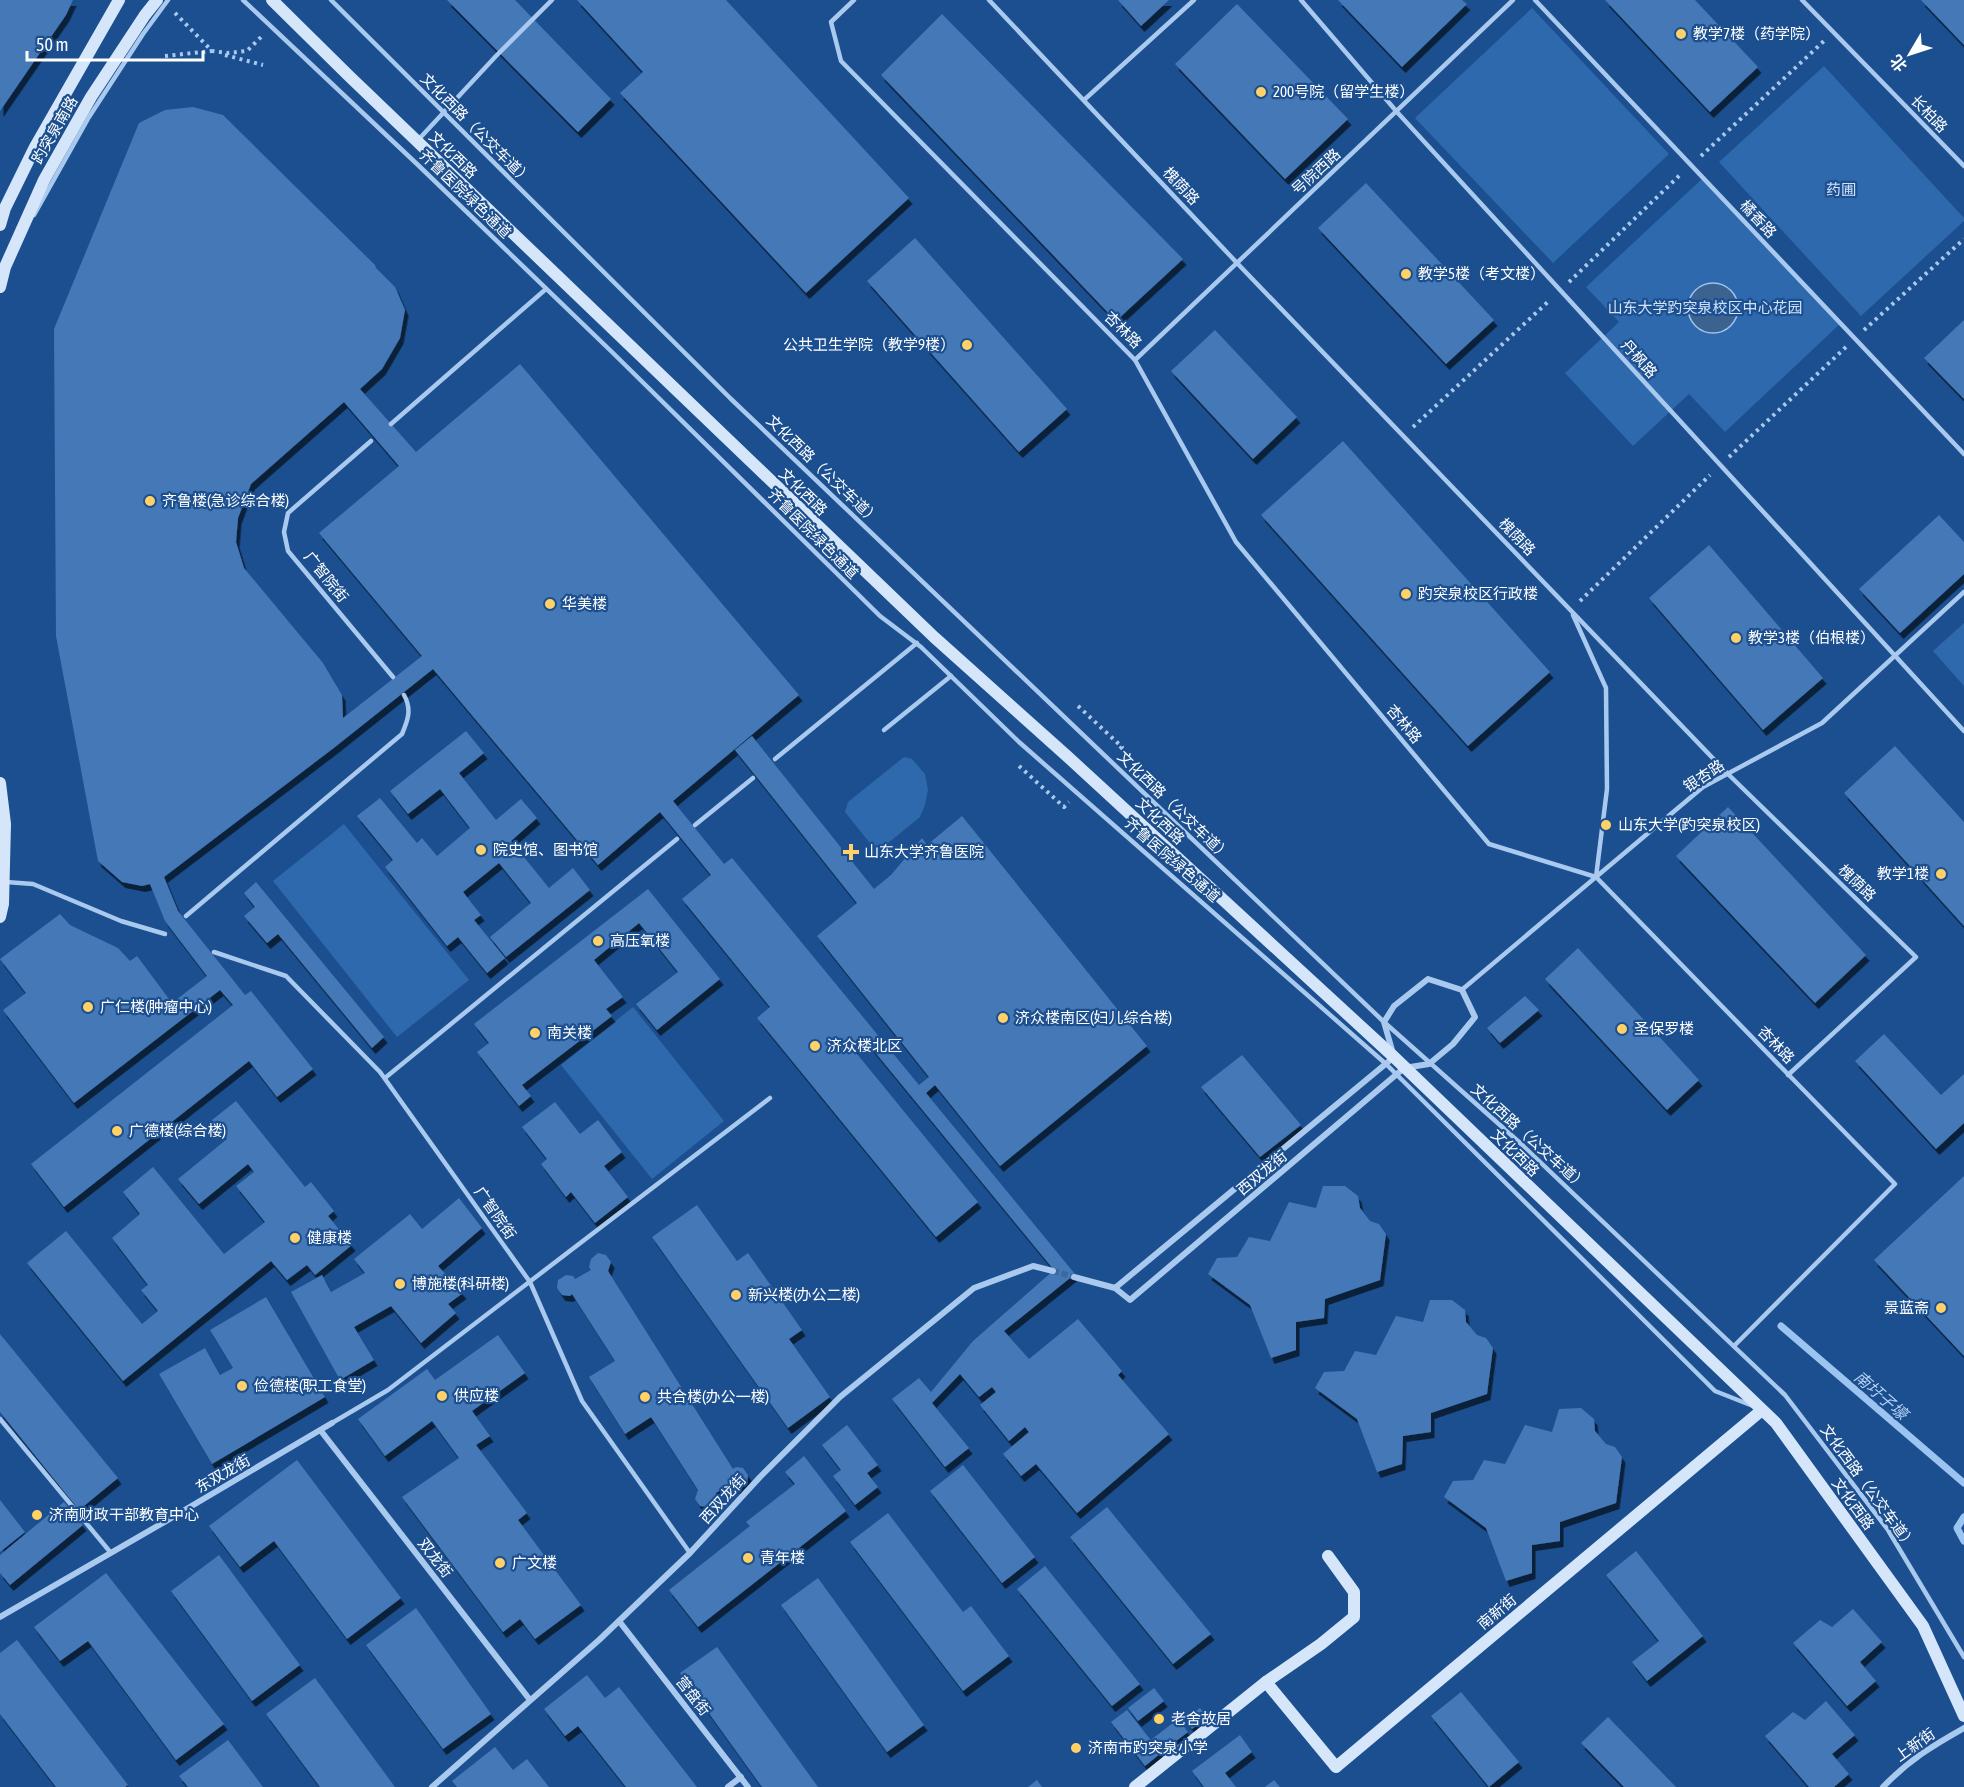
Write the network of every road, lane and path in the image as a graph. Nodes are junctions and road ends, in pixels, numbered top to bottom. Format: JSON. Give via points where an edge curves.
{"nodes":[{"id":1,"x":119,"y":0,"type":"edge"},
{"id":2,"x":157,"y":0,"type":"edge"},
{"id":3,"x":168,"y":0,"type":"edge"},
{"id":4,"x":243,"y":0,"type":"edge"},
{"id":5,"x":272,"y":0,"type":"edge"},
{"id":6,"x":331,"y":0,"type":"edge"},
{"id":7,"x":552,"y":0,"type":"edge"},
{"id":8,"x":854,"y":0,"type":"edge"},
{"id":9,"x":989,"y":0,"type":"edge"},
{"id":10,"x":1194,"y":0,"type":"edge"},
{"id":11,"x":1301,"y":0,"type":"edge"},
{"id":12,"x":1513,"y":0,"type":"edge"},
{"id":13,"x":1535,"y":0,"type":"edge"},
{"id":14,"x":1802,"y":0,"type":"edge"},
{"id":15,"x":170,"y":9,"type":"dead end"},
{"id":16,"x":1833,"y":32,"type":"junction"},
{"id":17,"x":264,"y":34,"type":"dead end"},
{"id":18,"x":212,"y":51,"type":"junction"},
{"id":19,"x":165,"y":56,"type":"dead end"},
{"id":20,"x":263,"y":65,"type":"dead end"},
{"id":21,"x":1084,"y":100,"type":"junction"},
{"id":22,"x":1397,"y":112,"type":"junction"},
{"id":23,"x":444,"y":113,"type":"junction"},
{"id":24,"x":417,"y":141,"type":"junction"},
{"id":25,"x":1691,"y":165,"type":"junction"},
{"id":26,"x":1964,"y":166,"type":"edge"},
{"id":27,"x":0,"y":225,"type":"edge"},
{"id":28,"x":1964,"y":239,"type":"edge"},
{"id":29,"x":14,"y":248,"type":"junction"},
{"id":30,"x":1237,"y":263,"type":"junction"},
{"id":31,"x":0,"y":287,"type":"edge"},
{"id":32,"x":546,"y":289,"type":"junction"},
{"id":33,"x":1560,"y":290,"type":"junction"},
{"id":34,"x":1855,"y":338,"type":"junction"},
{"id":35,"x":1135,"y":360,"type":"junction"},
{"id":36,"x":391,"y":424,"type":"dead end"},
{"id":37,"x":1403,"y":436,"type":"junction"},
{"id":38,"x":371,"y":441,"type":"dead end"},
{"id":39,"x":1964,"y":454,"type":"edge"},
{"id":40,"x":1720,"y":465,"type":"junction"},
{"id":41,"x":1964,"y":592,"type":"edge"},
{"id":42,"x":1571,"y":610,"type":"junction"},
{"id":43,"x":917,"y":644,"type":"junction"},
{"id":44,"x":1895,"y":656,"type":"junction"},
{"id":45,"x":951,"y":676,"type":"junction"},
{"id":46,"x":393,"y":677,"type":"dead end"},
{"id":47,"x":404,"y":695,"type":"dead end"},
{"id":48,"x":1078,"y":706,"type":"dead end"},
{"id":49,"x":884,"y":730,"type":"dead end"},
{"id":50,"x":1964,"y":731,"type":"edge"},
{"id":51,"x":1122,"y":747,"type":"dead end"},
{"id":52,"x":775,"y":759,"type":"dead end"},
{"id":53,"x":1019,"y":766,"type":"dead end"},
{"id":54,"x":1728,"y":774,"type":"junction"},
{"id":55,"x":753,"y":778,"type":"dead end"},
{"id":56,"x":0,"y":783,"type":"edge"},
{"id":57,"x":1064,"y":807,"type":"dead end"},
{"id":58,"x":695,"y":825,"type":"dead end"},
{"id":59,"x":677,"y":839,"type":"dead end"},
{"id":60,"x":1596,"y":878,"type":"junction"},
{"id":61,"x":3,"y":882,"type":"junction"},
{"id":62,"x":186,"y":916,"type":"dead end"},
{"id":63,"x":0,"y":917,"type":"edge"},
{"id":64,"x":165,"y":934,"type":"dead end"},
{"id":65,"x":214,"y":952,"type":"dead end"},
{"id":66,"x":1463,"y":989,"type":"junction"},
{"id":67,"x":1383,"y":1022,"type":"junction"},
{"id":68,"x":1390,"y":1060,"type":"junction"},
{"id":69,"x":1429,"y":1064,"type":"junction"},
{"id":70,"x":1400,"y":1071,"type":"junction"},
{"id":71,"x":1788,"y":1074,"type":"junction"},
{"id":72,"x":385,"y":1078,"type":"junction"},
{"id":73,"x":770,"y":1098,"type":"dead end"},
{"id":74,"x":1053,"y":1271,"type":"tunnel mouth"},
{"id":75,"x":1074,"y":1277,"type":"tunnel mouth"},
{"id":76,"x":530,"y":1282,"type":"junction"},
{"id":77,"x":1114,"y":1288,"type":"junction"},
{"id":78,"x":1734,"y":1347,"type":"junction"},
{"id":79,"x":1762,"y":1410,"type":"junction"},
{"id":80,"x":0,"y":1419,"type":"edge"},
{"id":81,"x":332,"y":1423,"type":"joint"},
{"id":82,"x":321,"y":1431,"type":"junction"},
{"id":83,"x":111,"y":1553,"type":"junction"},
{"id":84,"x":690,"y":1553,"type":"junction"},
{"id":85,"x":1328,"y":1556,"type":"dead end"},
{"id":86,"x":0,"y":1617,"type":"edge"},
{"id":87,"x":620,"y":1621,"type":"junction"},
{"id":88,"x":1964,"y":1657,"type":"edge"},
{"id":89,"x":1266,"y":1682,"type":"junction"},
{"id":90,"x":530,"y":1701,"type":"junction"},
{"id":91,"x":1964,"y":1716,"type":"edge"},
{"id":92,"x":1964,"y":1728,"type":"edge"},
{"id":93,"x":741,"y":1777,"type":"junction"},
{"id":94,"x":432,"y":1787,"type":"edge"},
{"id":95,"x":728,"y":1787,"type":"edge"},
{"id":96,"x":748,"y":1787,"type":"edge"},
{"id":97,"x":1135,"y":1787,"type":"edge"},
{"id":98,"x":1883,"y":1787,"type":"edge"}],
"edges":[{"from":1,"to":27,"type":"main road","name":"趵突泉南路","via":[[35,147]]},
{"from":2,"to":29,"type":"main road","name":"趵突泉南路","via":[[91,97],[44,180]]},
{"from":3,"to":29,"type":"lane","via":[[89,117]]},
{"from":4,"to":32,"type":"lane","name":"齐鲁医院绿色通道"},
{"from":5,"to":24,"type":"main road","name":"文化西路"},
{"from":6,"to":23,"type":"lane","name":"文化西路（公交车道）"},
{"from":7,"to":23,"type":"lane"},
{"from":8,"to":35,"type":"lane","name":"杏林路","via":[[831,21],[841,61]]},
{"from":9,"to":21,"type":"lane","name":"槐荫路"},
{"from":10,"to":21,"type":"lane"},
{"from":11,"to":22,"type":"lane","name":"丹枫路"},
{"from":12,"to":22,"type":"lane","name":"号院西路"},
{"from":13,"to":25,"type":"lane","name":"橘香路"},
{"from":14,"to":16,"type":"lane","name":"长柏路"},
{"from":15,"to":18,"type":"path"},
{"from":16,"to":25,"type":"path"},
{"from":16,"to":26,"type":"lane","name":"长柏路"},
{"from":17,"to":18,"type":"path","via":[[247,51]]},
{"from":18,"to":19,"type":"path"},
{"from":18,"to":20,"type":"path"},
{"from":21,"to":30,"type":"lane","name":"槐荫路"},
{"from":22,"to":30,"type":"lane","name":"号院西路"},
{"from":22,"to":33,"type":"lane","name":"丹枫路"},
{"from":23,"to":24,"type":"lane"},
{"from":23,"to":67,"type":"lane","name":"文化西路（公交车道）","via":[[731,399]]},
{"from":24,"to":68,"type":"main road","name":"文化西路","via":[[925,629],[1068,757]]},
{"from":25,"to":33,"type":"path"},
{"from":25,"to":34,"type":"lane","name":"橘香路"},
{"from":28,"to":34,"type":"path"},
{"from":29,"to":31,"type":"main road","name":"趵突泉南路"},
{"from":30,"to":35,"type":"lane","name":"号院西路"},
{"from":30,"to":37,"type":"lane","name":"槐荫路"},
{"from":32,"to":36,"type":"lane"},
{"from":32,"to":43,"type":"lane","name":"齐鲁医院绿色通道","via":[[880,616]]},
{"from":33,"to":37,"type":"path"},
{"from":33,"to":40,"type":"lane","name":"丹枫路"},
{"from":34,"to":39,"type":"lane","name":"橘香路"},
{"from":34,"to":40,"type":"path"},
{"from":35,"to":60,"type":"lane","name":"杏林路","via":[[1236,542],[1489,844]]},
{"from":37,"to":42,"type":"lane","name":"槐荫路"},
{"from":38,"to":46,"type":"lane","name":"广智院街","via":[[288,513],[284,532],[288,551]]},
{"from":40,"to":42,"type":"path"},
{"from":40,"to":44,"type":"lane","name":"丹枫路"},
{"from":41,"to":44,"type":"lane","name":"银杏路"},
{"from":42,"to":54,"type":"lane","name":"槐荫路"},
{"from":42,"to":60,"type":"lane","via":[[1606,688],[1607,789]]},
{"from":43,"to":45,"type":"lane","name":"齐鲁医院绿色通道"},
{"from":43,"to":52,"type":"lane"},
{"from":44,"to":50,"type":"lane","name":"丹枫路"},
{"from":44,"to":54,"type":"lane","name":"银杏路","via":[[1822,723]]},
{"from":45,"to":49,"type":"lane"},
{"from":45,"to":68,"type":"lane","name":"齐鲁医院绿色通道","via":[[1019,742]]},
{"from":47,"to":62,"type":"lane","via":[[409,704],[402,734]]},
{"from":48,"to":51,"type":"path"},
{"from":53,"to":57,"type":"path"},
{"from":54,"to":60,"type":"lane","name":"银杏路","via":[[1703,787]]},
{"from":54,"to":71,"type":"lane","name":"槐荫路","via":[[1916,957]]},
{"from":55,"to":58,"type":"lane"},
{"from":56,"to":61,"type":"main road","via":[[5,824]]},
{"from":59,"to":72,"type":"lane"},
{"from":60,"to":66,"type":"lane","name":"银杏路"},
{"from":60,"to":71,"type":"lane","name":"杏林路"},
{"from":61,"to":63,"type":"main road"},
{"from":61,"to":64,"type":"lane","via":[[33,885],[121,921]]},
{"from":65,"to":72,"type":"lane","name":"广智院街","via":[[286,976]]},
{"from":66,"to":67,"type":"street","via":[[1428,979],[1394,1006]]},
{"from":66,"to":69,"type":"street","via":[[1474,1017],[1453,1044]]},
{"from":67,"to":68,"type":"street"},
{"from":67,"to":69,"type":"lane","name":"文化西路（公交车道）"},
{"from":68,"to":70,"type":"main road","name":"文化西路"},
{"from":68,"to":77,"type":"street","name":"西双龙街"},
{"from":69,"to":70,"type":"street"},
{"from":69,"to":78,"type":"lane","name":"文化西路（公交车道）","via":[[1519,1142]]},
{"from":70,"to":77,"type":"street","name":"西双龙街","via":[[1130,1300]]},
{"from":70,"to":79,"type":"main road","name":"文化西路"},
{"from":70,"to":79,"type":"lane","via":[[1715,1391]]},
{"from":71,"to":78,"type":"lane","name":"杏林路","via":[[1895,1184]]},
{"from":72,"to":76,"type":"lane","name":"广智院街"},
{"from":73,"to":76,"type":"lane"},
{"from":74,"to":84,"type":"street","name":"西双龙街","via":[[1033,1266],[974,1288],[840,1397]]},
{"from":75,"to":77,"type":"street","name":"西双龙街"},
{"from":76,"to":81,"type":"lane","via":[[388,1390]]},
{"from":76,"to":84,"type":"lane","name":"广智院街","via":[[582,1401]]},
{"from":78,"to":88,"type":"lane","name":"文化西路（公交车道）","via":[[1785,1395],[1868,1503]]},
{"from":79,"to":89,"type":"main road","name":"南新街","via":[[1336,1767]]},
{"from":79,"to":91,"type":"main road","name":"文化西路","via":[[1776,1423],[1923,1626]]},
{"from":80,"to":83,"type":"lane"},
{"from":81,"to":82,"type":"street","name":"东双龙街"},
{"from":82,"to":83,"type":"street","name":"东双龙街"},
{"from":82,"to":90,"type":"street","name":"双龙街"},
{"from":83,"to":86,"type":"street","name":"东双龙街"},
{"from":84,"to":87,"type":"street","name":"西双龙街"},
{"from":85,"to":89,"type":"main road","via":[[1354,1592],[1354,1617]]},
{"from":87,"to":90,"type":"street","name":"西双龙街"},
{"from":87,"to":93,"type":"street","name":"营盘街"},
{"from":89,"to":97,"type":"main road"},
{"from":90,"to":94,"type":"street","name":"西双龙街"},
{"from":92,"to":98,"type":"street","name":"上新街","via":[[1926,1749]]},
{"from":93,"to":95,"type":"street"},
{"from":93,"to":96,"type":"street","name":"营盘街"}]}
